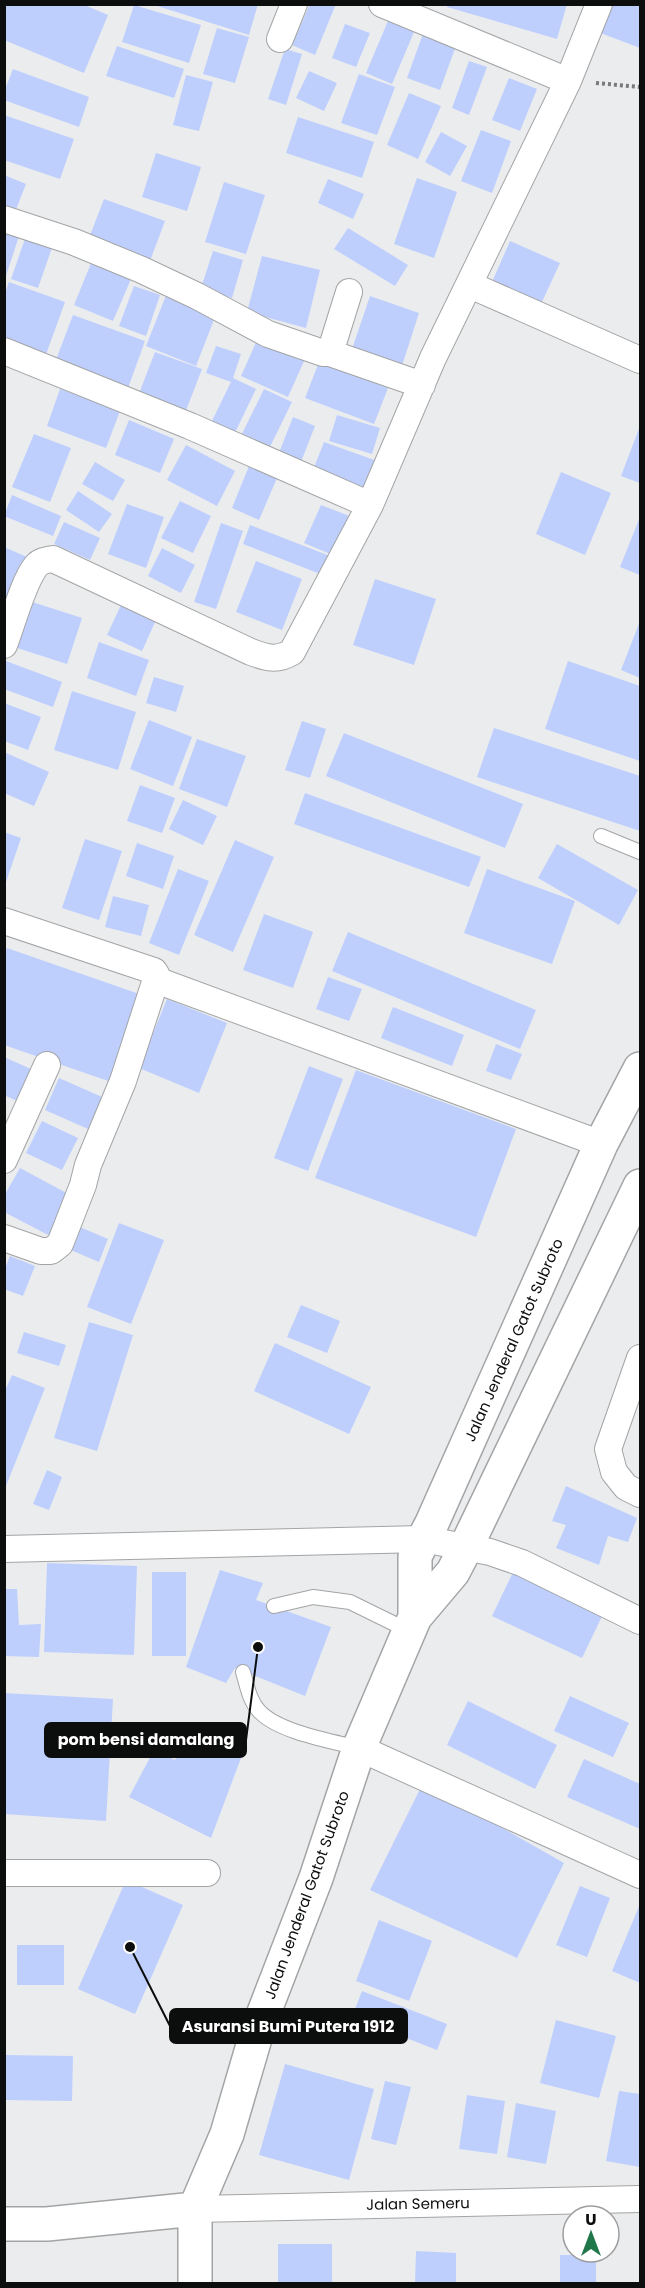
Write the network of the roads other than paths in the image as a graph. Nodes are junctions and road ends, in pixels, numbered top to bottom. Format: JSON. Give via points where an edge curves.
{"nodes":[{"id":1,"x":294,"y":4,"type":"edge"},
{"id":2,"x":382,"y":4,"type":"edge"},
{"id":3,"x":599,"y":4,"type":"edge"},
{"id":4,"x":280,"y":39,"type":"dead end"},
{"id":5,"x":568,"y":81,"type":"junction"},
{"id":6,"x":4,"y":219,"type":"edge"},
{"id":7,"x":470,"y":285,"type":"junction"},
{"id":8,"x":349,"y":292,"type":"dead end"},
{"id":9,"x":4,"y":351,"type":"edge"},
{"id":10,"x":330,"y":353,"type":"junction"},
{"id":11,"x":640,"y":360,"type":"edge"},
{"id":12,"x":422,"y":386,"type":"junction"},
{"id":13,"x":370,"y":505,"type":"junction"},
{"id":14,"x":4,"y":645,"type":"edge"},
{"id":15,"x":601,"y":836,"type":"dead end"},
{"id":16,"x":640,"y":852,"type":"edge"},
{"id":17,"x":4,"y":921,"type":"edge"},
{"id":18,"x":156,"y":980,"type":"junction"},
{"id":19,"x":47,"y":1065,"type":"dead end"},
{"id":20,"x":640,"y":1069,"type":"edge"},
{"id":21,"x":601,"y":1144,"type":"junction"},
{"id":22,"x":4,"y":1160,"type":"edge"},
{"id":23,"x":640,"y":1186,"type":"edge"},
{"id":24,"x":4,"y":1238,"type":"edge"},
{"id":25,"x":640,"y":1358,"type":"edge"},
{"id":26,"x":640,"y":1494,"type":"edge"},
{"id":27,"x":423,"y":1539,"type":"junction"},
{"id":28,"x":4,"y":1549,"type":"edge"},
{"id":29,"x":465,"y":1549,"type":"junction"},
{"id":30,"x":274,"y":1606,"type":"dead end"},
{"id":31,"x":640,"y":1621,"type":"edge"},
{"id":32,"x":412,"y":1624,"type":"junction"},
{"id":33,"x":243,"y":1672,"type":"dead end"},
{"id":34,"x":359,"y":1748,"type":"junction"},
{"id":35,"x":4,"y":1873,"type":"edge"},
{"id":36,"x":207,"y":1873,"type":"dead end"},
{"id":37,"x":640,"y":1875,"type":"edge"},
{"id":38,"x":640,"y":2199,"type":"edge"},
{"id":39,"x":195,"y":2209,"type":"junction"},
{"id":40,"x":4,"y":2224,"type":"edge"},
{"id":41,"x":195,"y":2283,"type":"edge"}],
"edges":[{"from":1,"to":4,"type":"street"},
{"from":2,"to":5,"type":"street"},
{"from":3,"to":5,"type":"street"},
{"from":5,"to":7,"type":"street"},
{"from":6,"to":10,"type":"street","via":[[74,242],[163,279],[268,334]]},
{"from":7,"to":11,"type":"street"},
{"from":7,"to":12,"type":"street"},
{"from":8,"to":10,"type":"street"},
{"from":9,"to":13,"type":"street","via":[[190,426]]},
{"from":10,"to":12,"type":"street"},
{"from":12,"to":13,"type":"street"},
{"from":13,"to":14,"type":"street","via":[[291,652],[283,657],[269,658],[251,652],[53,559],[37,565],[29,578]]},
{"from":15,"to":16,"type":"lane"},
{"from":17,"to":18,"type":"street","via":[[154,971]]},
{"from":18,"to":21,"type":"street"},
{"from":18,"to":24,"type":"street","via":[[123,1081],[60,1244],[51,1251],[41,1251]]},
{"from":19,"to":22,"type":"street"},
{"from":20,"to":21,"type":"main road","name":"Jalan Jenderal Gatot Subroto"},
{"from":21,"to":27,"type":"main road","name":"Jalan Jenderal Gatot Subroto"},
{"from":23,"to":29,"type":"main road","name":"Jalan Jenderal Gatot Subroto"},
{"from":25,"to":26,"type":"street","via":[[608,1449],[614,1472],[626,1487]]},
{"from":27,"to":28,"type":"street"},
{"from":27,"to":29,"type":"street"},
{"from":27,"to":32,"type":"main road","name":"Jalan Jenderal Gatot Subroto","via":[[415,1556]]},
{"from":29,"to":31,"type":"street","via":[[490,1552],[522,1563]]},
{"from":29,"to":32,"type":"main road","name":"Jalan Jenderal Gatot Subroto","via":[[453,1572]]},
{"from":30,"to":32,"type":"lane","via":[[314,1597],[350,1602]]},
{"from":32,"to":34,"type":"main road","name":"Jalan Jenderal Gatot Subroto"},
{"from":33,"to":34,"type":"lane","via":[[249,1696],[259,1712],[288,1730]]},
{"from":34,"to":37,"type":"street"},
{"from":34,"to":39,"type":"main road","name":"Jalan Jenderal Gatot Subroto","via":[[316,1878],[258,2028],[227,2134]]},
{"from":35,"to":36,"type":"street"},
{"from":38,"to":39,"type":"street","name":"Jalan Semeru"},
{"from":39,"to":40,"type":"main road","via":[[47,2224]]},
{"from":39,"to":41,"type":"main road"}]}
